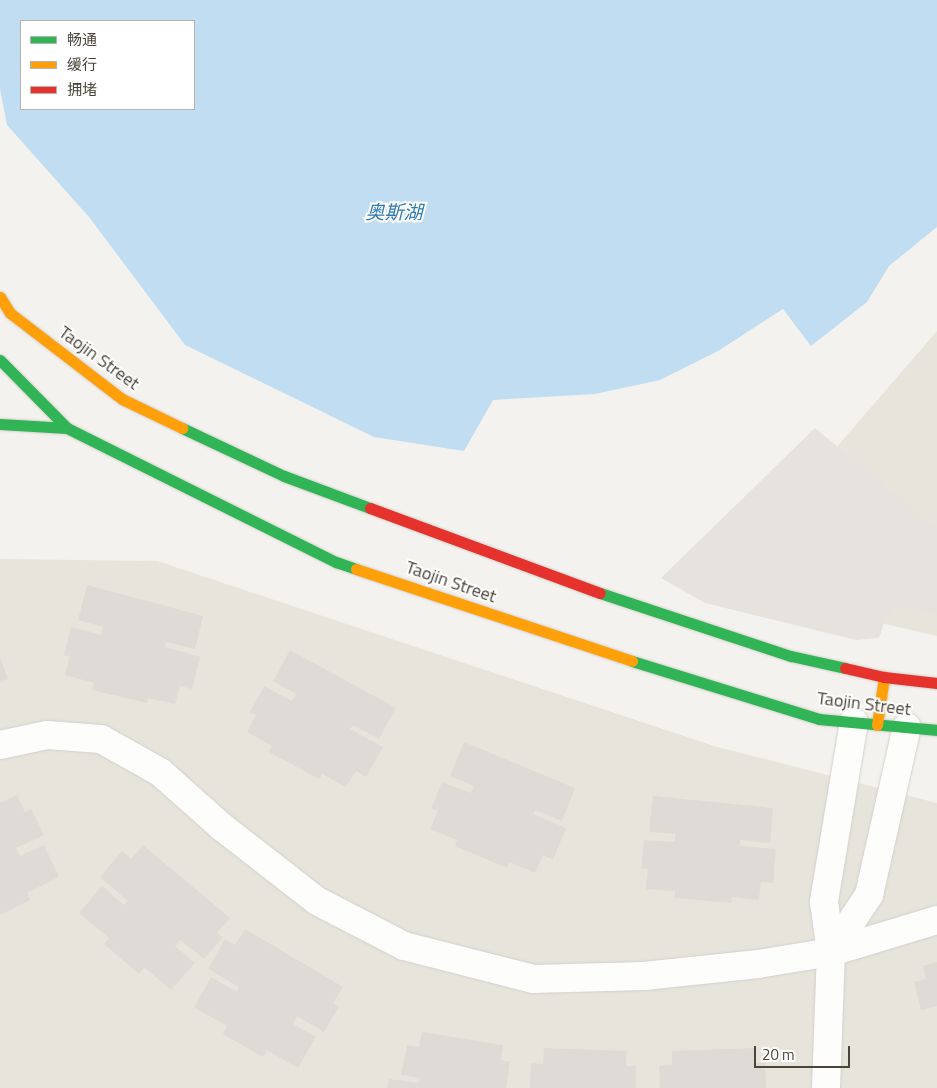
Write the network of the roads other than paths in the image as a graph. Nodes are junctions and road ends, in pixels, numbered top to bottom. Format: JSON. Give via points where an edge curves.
{"nodes":[{"id":1,"x":0,"y":297,"type":"edge"},
{"id":2,"x":10,"y":313,"type":"junction"},
{"id":3,"x":0,"y":320,"type":"edge"},
{"id":4,"x":0,"y":360,"type":"edge"},
{"id":5,"x":0,"y":424,"type":"edge"},
{"id":6,"x":67,"y":428,"type":"junction"},
{"id":7,"x":884,"y":677,"type":"junction"},
{"id":8,"x":937,"y":683,"type":"edge"},
{"id":9,"x":865,"y":723,"type":"junction"},
{"id":10,"x":907,"y":727,"type":"junction"},
{"id":11,"x":937,"y":730,"type":"edge"},
{"id":12,"x":0,"y":745,"type":"edge"},
{"id":13,"x":937,"y":920,"type":"edge"},
{"id":14,"x":831,"y":952,"type":"junction"},
{"id":15,"x":826,"y":1088,"type":"edge"}],
"edges":[{"from":1,"to":2,"type":"street"},
{"from":2,"to":3,"type":"street"},
{"from":2,"to":7,"type":"street","name":"Taojin Street","via":[[122,399],[284,476],[571,583],[790,656]]},
{"from":4,"to":6,"type":"street","name":"Taojin Street"},
{"from":5,"to":6,"type":"street"},
{"from":6,"to":9,"type":"street","name":"Taojin Street","via":[[336,562],[610,655],[819,719]]},
{"from":7,"to":8,"type":"street","name":"Taojin Street"},
{"from":7,"to":9,"type":"street"},
{"from":9,"to":10,"type":"street","name":"Taojin Street"},
{"from":9,"to":14,"type":"street","via":[[824,902]]},
{"from":10,"to":11,"type":"street","name":"Taojin Street"},
{"from":10,"to":14,"type":"street","via":[[869,895]]},
{"from":12,"to":14,"type":"street","via":[[47,735],[101,739],[160,772],[222,827],[317,901],[404,946],[533,979],[644,976],[758,964]]},
{"from":13,"to":14,"type":"street"},
{"from":14,"to":15,"type":"street"}]}
